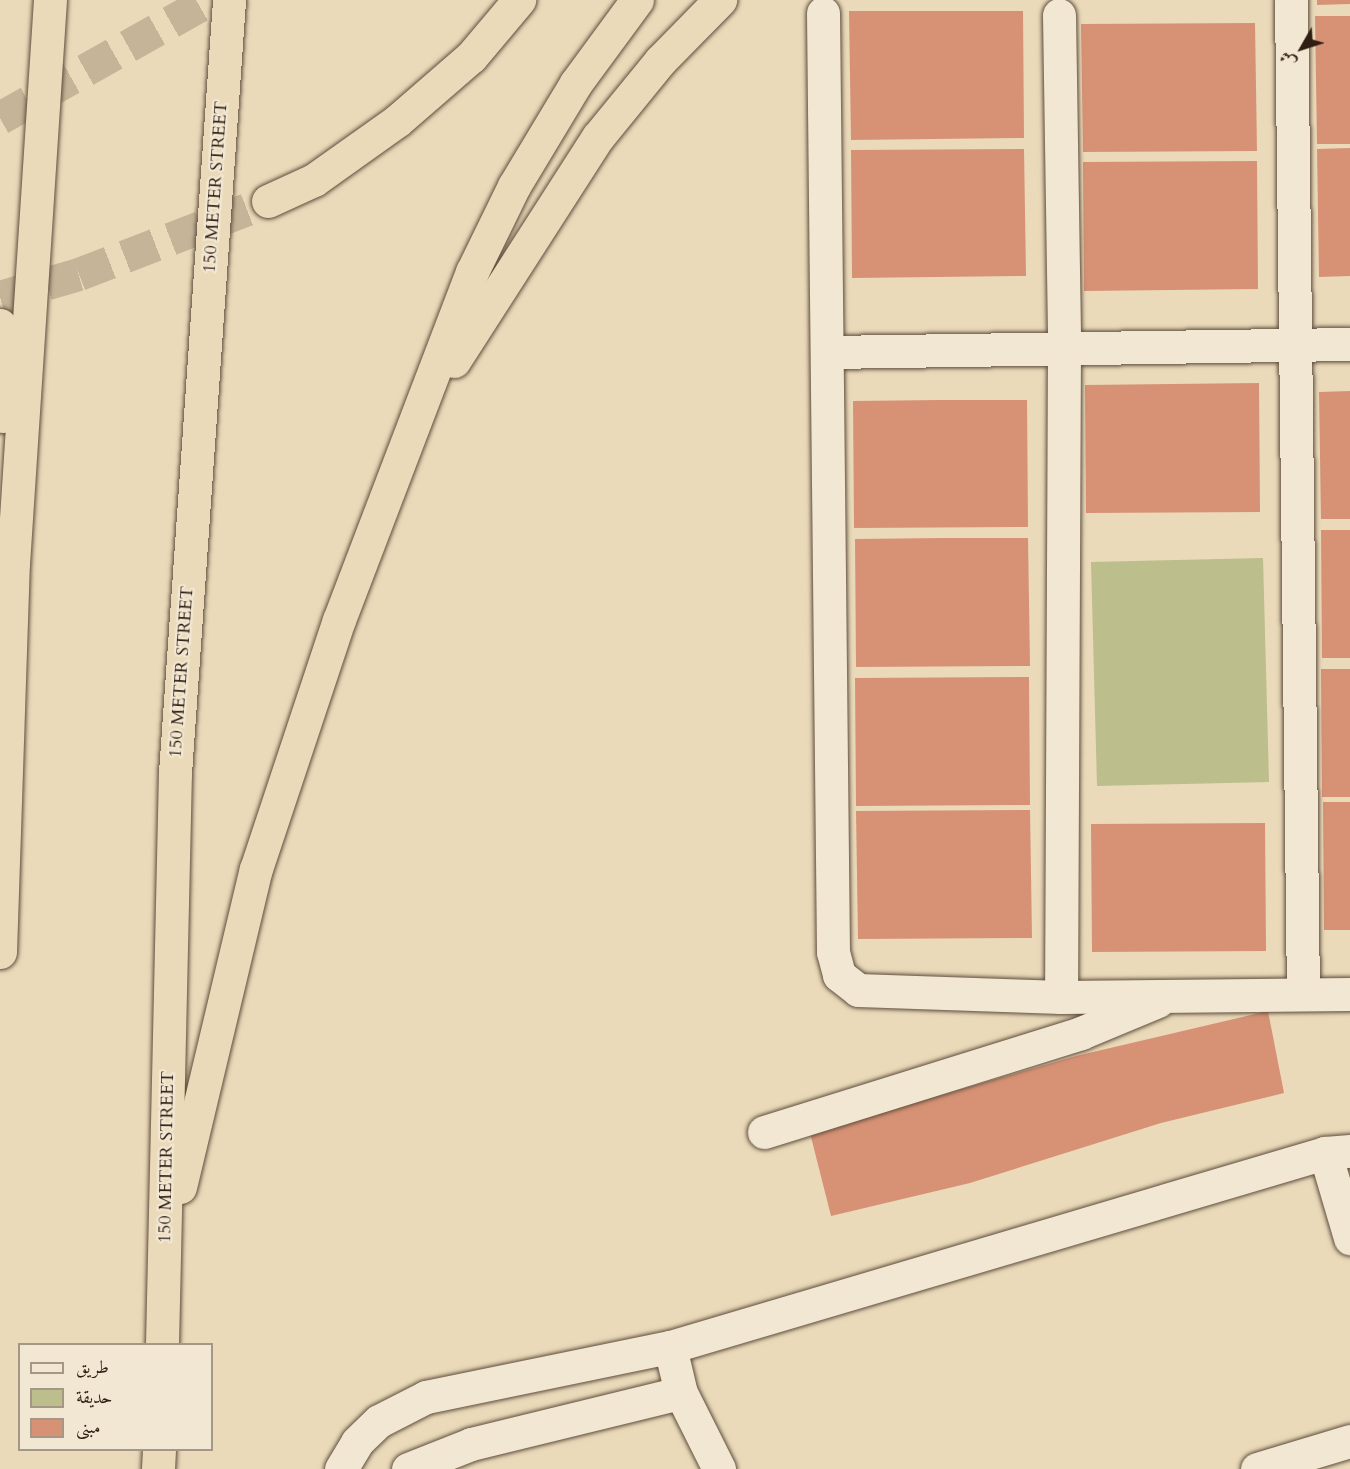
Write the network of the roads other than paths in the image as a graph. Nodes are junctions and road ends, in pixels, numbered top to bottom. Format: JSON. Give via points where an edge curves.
{"nodes":[{"id":1,"x":50,"y":0,"type":"edge"},
{"id":2,"x":229,"y":0,"type":"edge"},
{"id":3,"x":519,"y":0,"type":"edge"},
{"id":4,"x":637,"y":0,"type":"edge"},
{"id":5,"x":720,"y":0,"type":"edge"},
{"id":6,"x":1291,"y":0,"type":"edge"},
{"id":7,"x":823,"y":13,"type":"dead end"},
{"id":8,"x":1059,"y":15,"type":"dead end"},
{"id":9,"x":268,"y":201,"type":"tunnel mouth"},
{"id":10,"x":0,"y":325,"type":"edge"},
{"id":11,"x":1295,"y":344,"type":"junction"},
{"id":12,"x":1350,"y":344,"type":"edge"},
{"id":13,"x":1064,"y":348,"type":"junction"},
{"id":14,"x":828,"y":352,"type":"junction"},
{"id":15,"x":423,"y":408,"type":"junction"},
{"id":16,"x":13,"y":564,"type":"junction"},
{"id":17,"x":0,"y":952,"type":"edge"},
{"id":18,"x":1303,"y":994,"type":"junction"},
{"id":19,"x":1350,"y":994,"type":"edge"},
{"id":20,"x":1194,"y":995,"type":"junction"},
{"id":21,"x":1061,"y":997,"type":"junction"},
{"id":22,"x":764,"y":1132,"type":"dead end"},
{"id":23,"x":1338,"y":1152,"type":"edge"},
{"id":24,"x":1350,"y":1238,"type":"edge"},
{"id":25,"x":165,"y":1250,"type":"junction"},
{"id":26,"x":162,"y":1343,"type":"edge"},
{"id":27,"x":670,"y":1347,"type":"junction"},
{"id":28,"x":681,"y":1393,"type":"junction"},
{"id":29,"x":1350,"y":1441,"type":"edge"},
{"id":30,"x":159,"y":1451,"type":"edge"},
{"id":31,"x":158,"y":1469,"type":"edge"},
{"id":32,"x":341,"y":1469,"type":"edge"},
{"id":33,"x":408,"y":1469,"type":"edge"},
{"id":34,"x":719,"y":1469,"type":"edge"},
{"id":35,"x":1257,"y":1469,"type":"edge"}],
"edges":[{"from":1,"to":16,"type":"highway"},
{"from":2,"to":25,"type":"highway","name":"150 METER STREET","via":[[175,773]]},
{"from":3,"to":9,"type":"highway","via":[[471,57],[398,121],[314,180]]},
{"from":4,"to":15,"type":"highway","via":[[576,84],[514,186],[472,272]]},
{"from":5,"to":15,"type":"highway","via":[[660,61],[598,137]]},
{"from":6,"to":11,"type":"street"},
{"from":7,"to":14,"type":"street"},
{"from":8,"to":13,"type":"street"},
{"from":10,"to":16,"type":"highway"},
{"from":11,"to":12,"type":"street"},
{"from":11,"to":13,"type":"street"},
{"from":11,"to":18,"type":"street"},
{"from":13,"to":14,"type":"street"},
{"from":13,"to":21,"type":"street"},
{"from":14,"to":21,"type":"street","via":[[834,964],[848,984],[858,990]]},
{"from":15,"to":25,"type":"highway","via":[[339,620],[256,868]]},
{"from":16,"to":17,"type":"highway"},
{"from":18,"to":19,"type":"street"},
{"from":18,"to":20,"type":"street"},
{"from":20,"to":21,"type":"street"},
{"from":20,"to":22,"type":"street","via":[[1166,996],[1081,1032]]},
{"from":23,"to":24,"type":"street"},
{"from":23,"to":27,"type":"street"},
{"from":25,"to":26,"type":"highway","name":"150 METER STREET"},
{"from":27,"to":28,"type":"street"},
{"from":27,"to":32,"type":"street","via":[[426,1397],[379,1421]]},
{"from":28,"to":33,"type":"street","via":[[471,1444]]},
{"from":28,"to":34,"type":"street"},
{"from":29,"to":35,"type":"street"},
{"from":30,"to":31,"type":"highway"}]}
